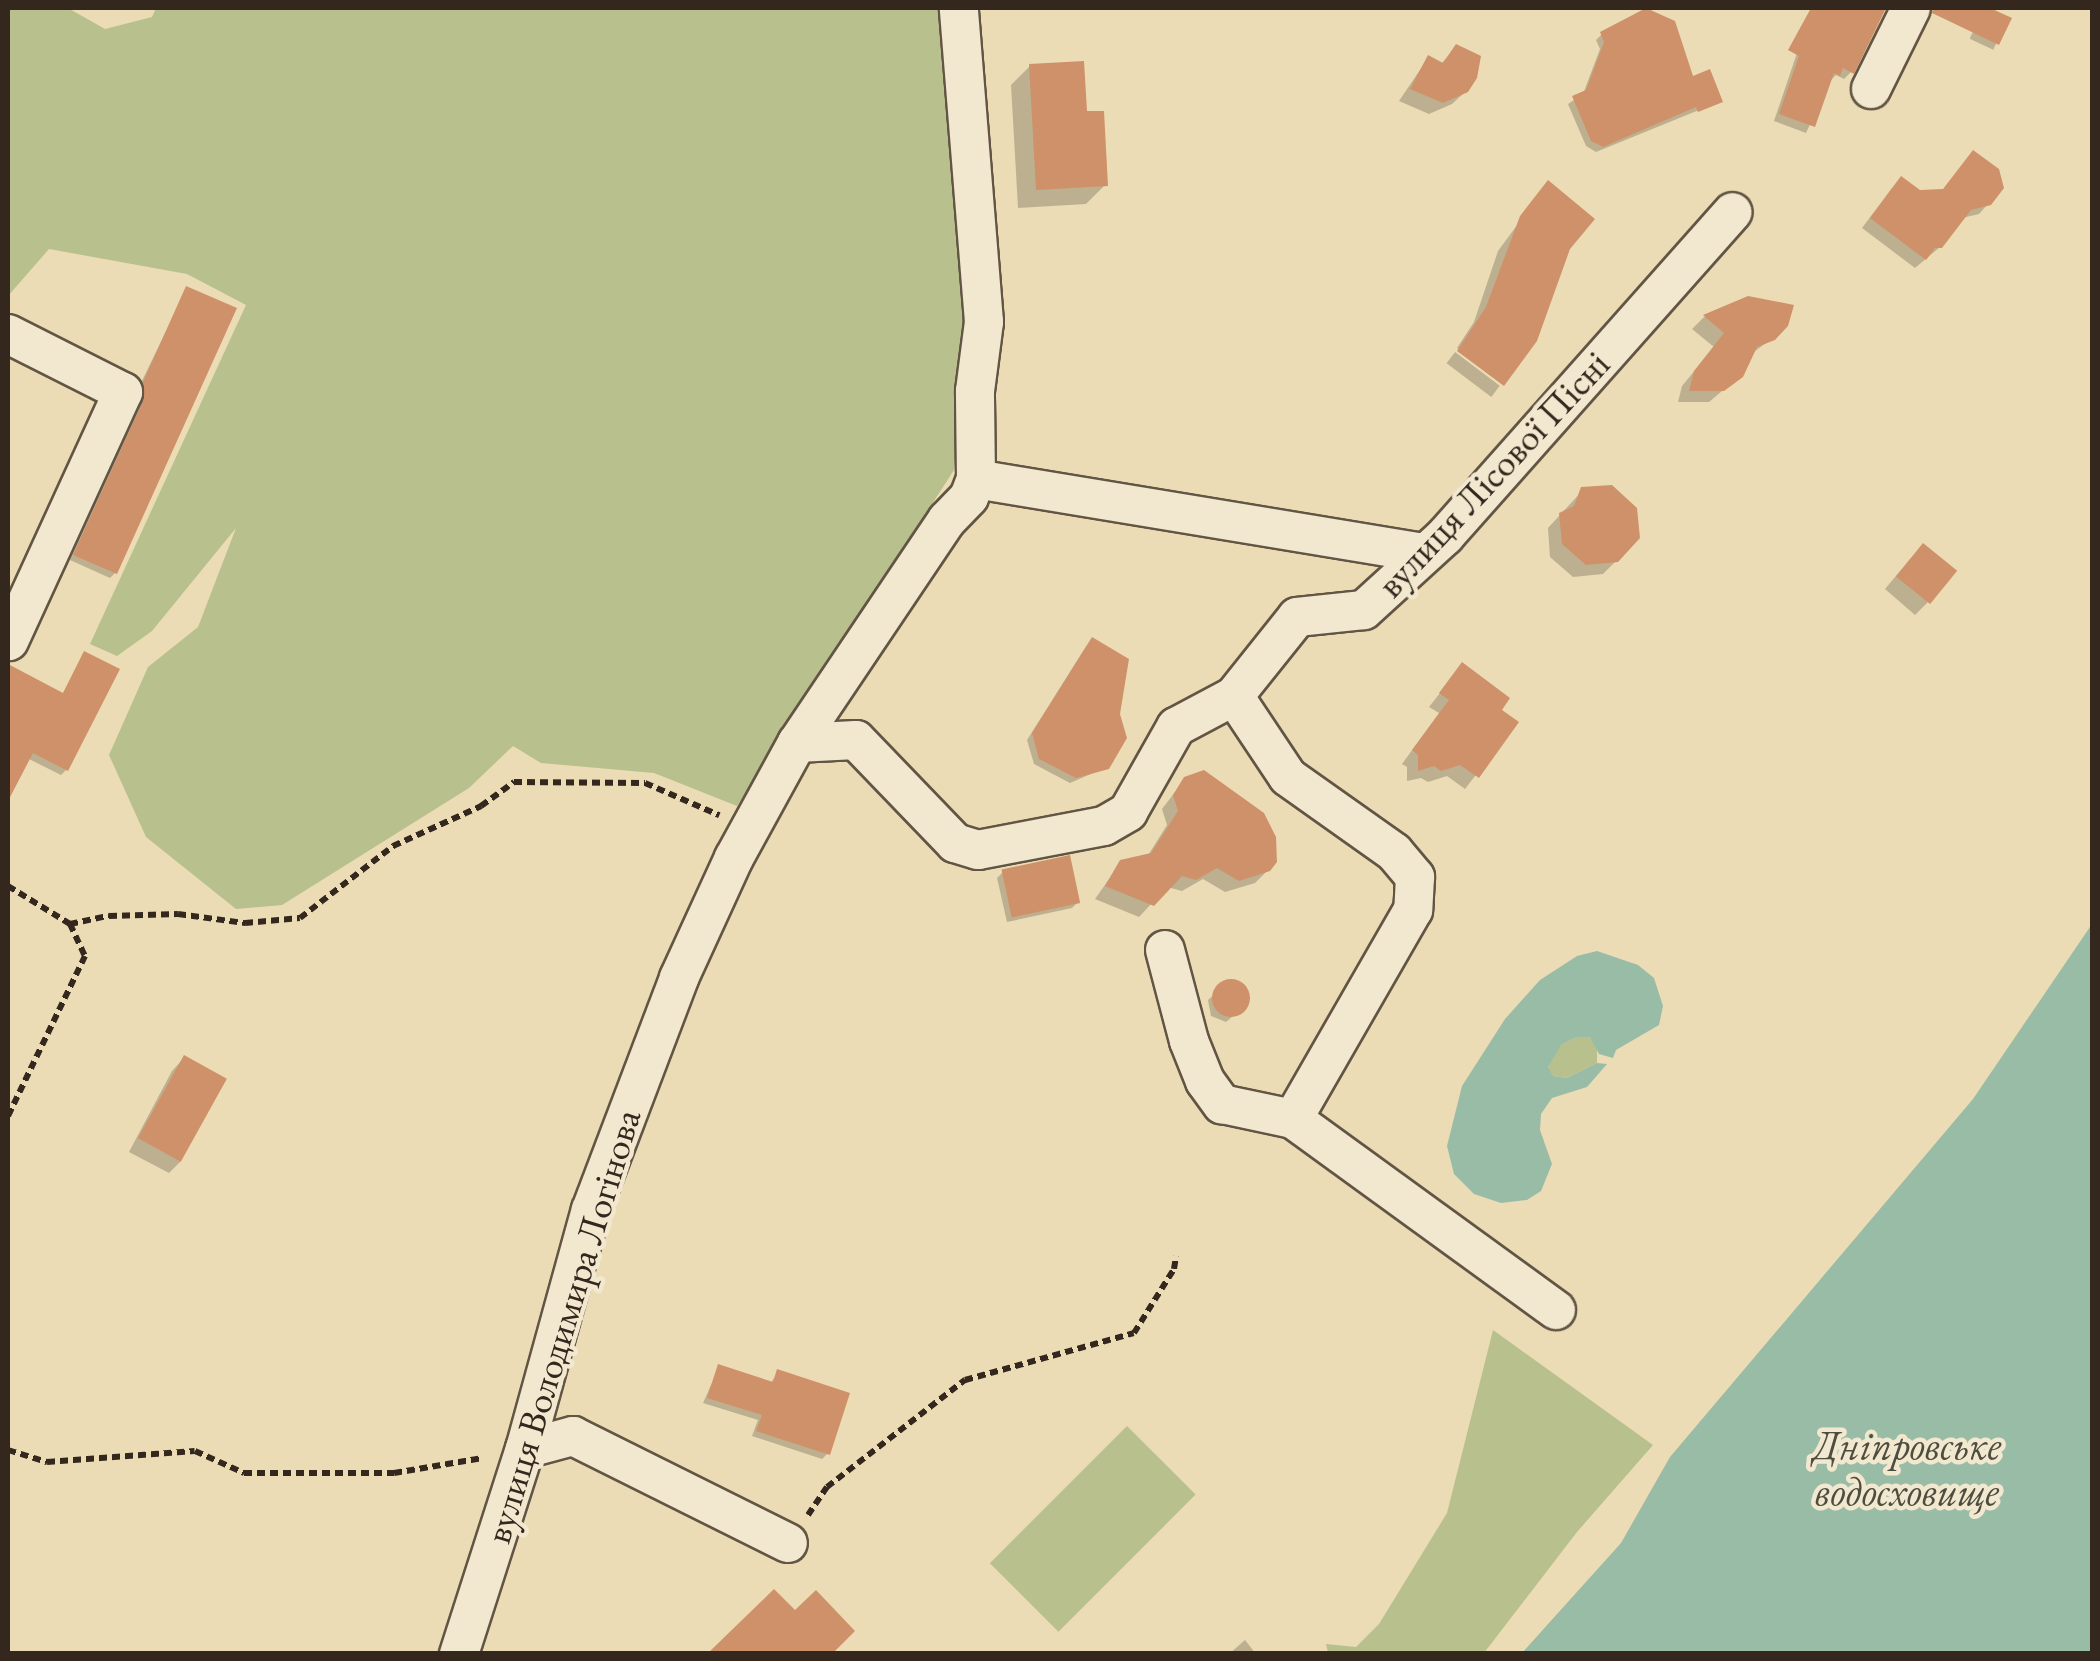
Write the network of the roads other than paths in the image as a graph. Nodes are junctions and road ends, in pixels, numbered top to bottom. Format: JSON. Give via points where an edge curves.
{"nodes":[{"id":1,"x":959,"y":8,"type":"edge"},
{"id":2,"x":1912,"y":8,"type":"edge"},
{"id":3,"x":1871,"y":89,"type":"dead end"},
{"id":4,"x":1733,"y":212,"type":"dead end"},
{"id":5,"x":8,"y":334,"type":"edge"},
{"id":6,"x":976,"y":480,"type":"junction"},
{"id":7,"x":1423,"y":554,"type":"junction"},
{"id":8,"x":9,"y":642,"type":"edge"},
{"id":9,"x":1234,"y":696,"type":"junction"},
{"id":10,"x":797,"y":743,"type":"junction"},
{"id":11,"x":1165,"y":950,"type":"dead end"},
{"id":12,"x":1292,"y":1120,"type":"junction"},
{"id":13,"x":1556,"y":1310,"type":"dead end"},
{"id":14,"x":525,"y":1450,"type":"junction"},
{"id":15,"x":788,"y":1543,"type":"road end"},
{"id":16,"x":458,"y":1654,"type":"edge"}],
"edges":[{"from":1,"to":6,"type":"street","via":[[984,322],[975,391]]},
{"from":2,"to":3,"type":"street"},
{"from":4,"to":7,"type":"street","name":"вулиця Лісової Пісні"},
{"from":5,"to":8,"type":"street","via":[[123,392]]},
{"from":6,"to":7,"type":"street"},
{"from":6,"to":10,"type":"street","name":"вулиця Володимира Логінова"},
{"from":7,"to":9,"type":"street","name":"вулиця Лісової Пісні","via":[[1364,610],[1297,618]]},
{"from":9,"to":10,"type":"street","name":"вулиця Лісової Пісні","via":[[1176,728],[1128,812],[1104,826],[999,849],[955,843],[856,740]]},
{"from":9,"to":12,"type":"street","via":[[1288,778],[1394,852],[1415,877],[1413,910]]},
{"from":10,"to":14,"type":"street","name":"вулиця Володимира Логінова","via":[[680,978],[591,1210]]},
{"from":11,"to":12,"type":"street","via":[[1189,1041],[1222,1104]]},
{"from":12,"to":13,"type":"street"},
{"from":14,"to":15,"type":"street","via":[[573,1436]]},
{"from":14,"to":16,"type":"street","name":"вулиця Володимира Логінова"}]}
